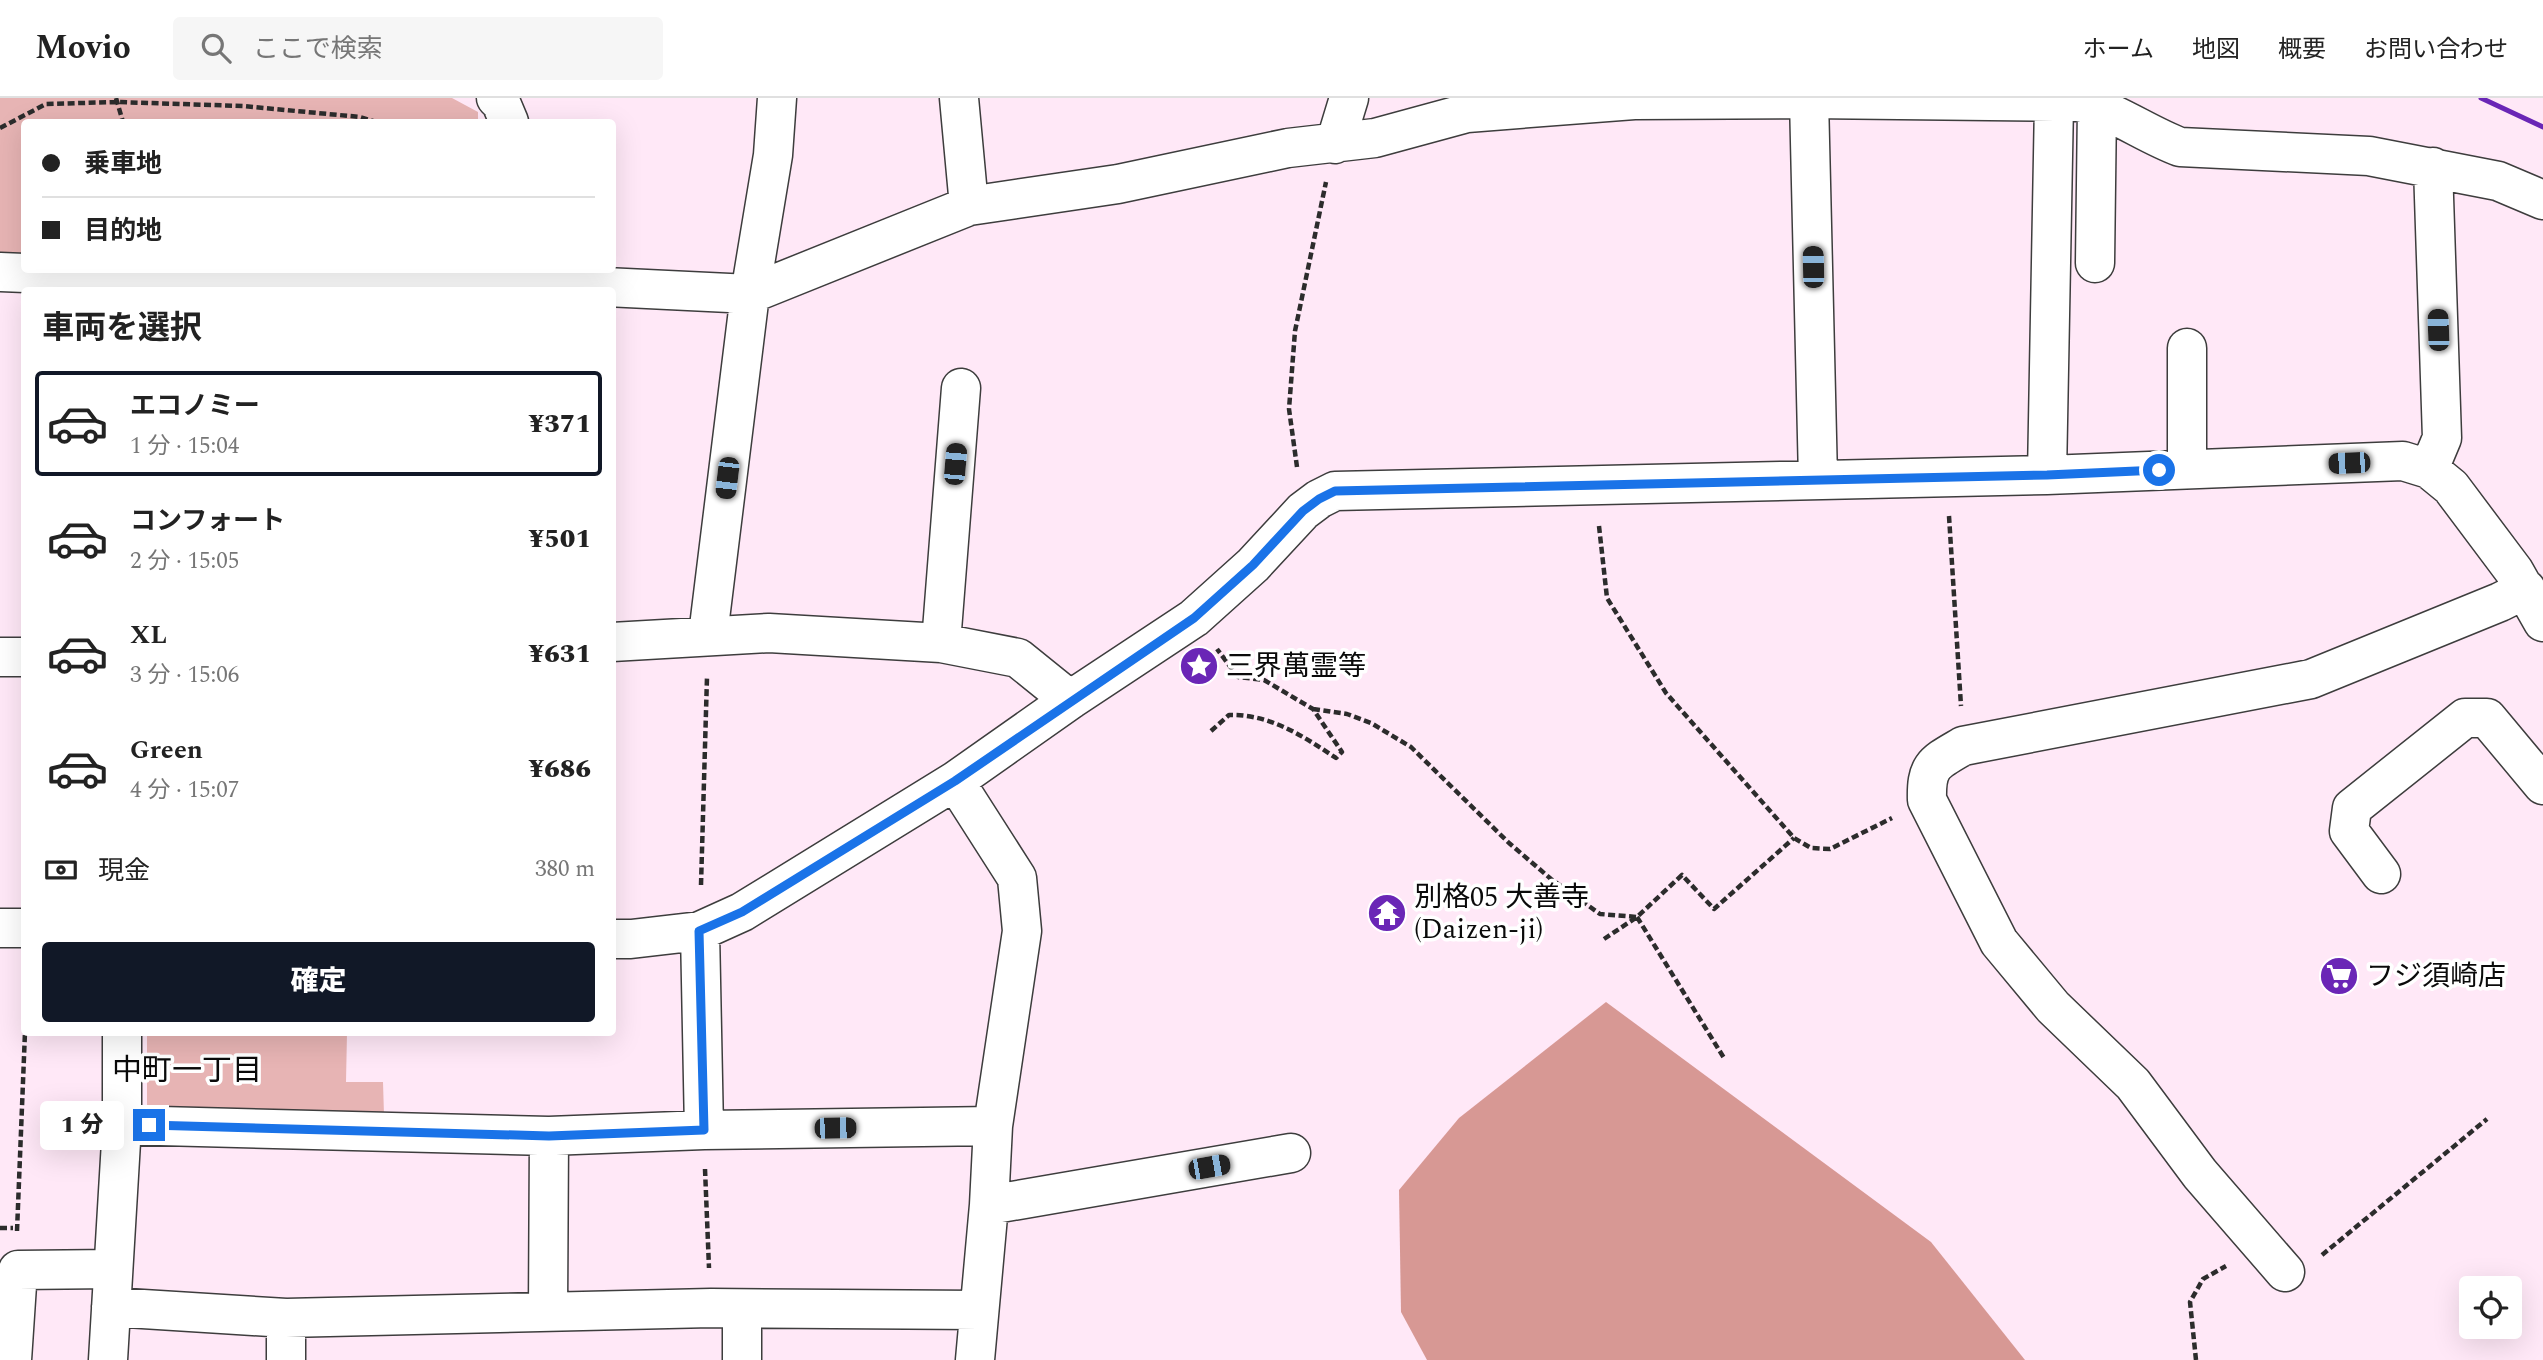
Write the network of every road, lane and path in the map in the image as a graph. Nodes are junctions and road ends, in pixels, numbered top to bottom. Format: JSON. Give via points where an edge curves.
{"nodes":[{"id":1,"x":495,"y":98,"type":"edge"},
{"id":2,"x":777,"y":98,"type":"edge"},
{"id":3,"x":959,"y":98,"type":"edge"},
{"id":4,"x":1349,"y":98,"type":"edge"},
{"id":5,"x":1809,"y":99,"type":"edge"},
{"id":6,"x":117,"y":100,"type":"edge"},
{"id":7,"x":2053,"y":103,"type":"junction"},
{"id":8,"x":2097,"y":106,"type":"junction"},
{"id":9,"x":122,"y":119,"type":"edge"},
{"id":10,"x":366,"y":119,"type":"edge"},
{"id":11,"x":508,"y":119,"type":"edge"},
{"id":12,"x":0,"y":128,"type":"edge"},
{"id":13,"x":1335,"y":144,"type":"junction"},
{"id":14,"x":2433,"y":167,"type":"junction"},
{"id":15,"x":2543,"y":200,"type":"edge"},
{"id":16,"x":969,"y":206,"type":"junction"},
{"id":17,"x":2095,"y":263,"type":"dead end"},
{"id":18,"x":0,"y":272,"type":"edge"},
{"id":19,"x":21,"y":273,"type":"edge"},
{"id":20,"x":25,"y":273,"type":"edge"},
{"id":21,"x":148,"y":273,"type":"edge"},
{"id":22,"x":410,"y":273,"type":"edge"},
{"id":23,"x":510,"y":275,"type":"edge"},
{"id":24,"x":750,"y":294,"type":"junction"},
{"id":25,"x":2187,"y":348,"type":"dead end"},
{"id":26,"x":961,"y":387,"type":"dead end"},
{"id":27,"x":2187,"y":469,"type":"junction"},
{"id":28,"x":2428,"y":469,"type":"junction"},
{"id":29,"x":2047,"y":475,"type":"junction"},
{"id":30,"x":1947,"y":477,"type":"junction"},
{"id":31,"x":1818,"y":479,"type":"junction"},
{"id":32,"x":1593,"y":484,"type":"junction"},
{"id":33,"x":1303,"y":511,"type":"junction"},
{"id":34,"x":2538,"y":610,"type":"edge"},
{"id":35,"x":1194,"y":618,"type":"junction"},
{"id":36,"x":708,"y":635,"type":"junction"},
{"id":37,"x":616,"y":642,"type":"edge"},
{"id":38,"x":941,"y":643,"type":"junction"},
{"id":39,"x":0,"y":657,"type":"edge"},
{"id":40,"x":21,"y":657,"type":"edge"},
{"id":41,"x":1070,"y":700,"type":"junction"},
{"id":42,"x":1313,"y":709,"type":"junction"},
{"id":43,"x":1212,"y":731,"type":"dead end"},
{"id":44,"x":1963,"y":746,"type":"junction"},
{"id":45,"x":955,"y":781,"type":"junction"},
{"id":46,"x":2543,"y":785,"type":"edge"},
{"id":47,"x":1927,"y":800,"type":"junction"},
{"id":48,"x":1794,"y":838,"type":"junction"},
{"id":49,"x":2381,"y":874,"type":"dead end"},
{"id":50,"x":1637,"y":917,"type":"junction"},
{"id":51,"x":0,"y":928,"type":"edge"},
{"id":52,"x":21,"y":928,"type":"edge"},
{"id":53,"x":699,"y":931,"type":"junction"},
{"id":54,"x":616,"y":939,"type":"edge"},
{"id":55,"x":1604,"y":939,"type":"dead end"},
{"id":56,"x":24,"y":1036,"type":"edge"},
{"id":57,"x":122,"y":1036,"type":"edge"},
{"id":58,"x":1724,"y":1058,"type":"dead end"},
{"id":59,"x":2487,"y":1119,"type":"dead end"},
{"id":60,"x":122,"y":1125,"type":"junction"},
{"id":61,"x":993,"y":1126,"type":"junction"},
{"id":62,"x":704,"y":1130,"type":"junction"},
{"id":63,"x":549,"y":1136,"type":"junction"},
{"id":64,"x":1291,"y":1153,"type":"dead end"},
{"id":65,"x":989,"y":1205,"type":"junction"},
{"id":66,"x":2273,"y":1258,"type":"junction"},
{"id":67,"x":113,"y":1269,"type":"junction"},
{"id":68,"x":18,"y":1270,"type":"junction"},
{"id":69,"x":111,"y":1307,"type":"junction"},
{"id":70,"x":726,"y":1309,"type":"junction"},
{"id":71,"x":979,"y":1310,"type":"junction"},
{"id":72,"x":548,"y":1311,"type":"junction"},
{"id":73,"x":286,"y":1318,"type":"junction"},
{"id":74,"x":12,"y":1360,"type":"edge"},
{"id":75,"x":108,"y":1360,"type":"edge"},
{"id":76,"x":286,"y":1360,"type":"edge"},
{"id":77,"x":742,"y":1360,"type":"edge"},
{"id":78,"x":975,"y":1360,"type":"edge"},
{"id":79,"x":2196,"y":1360,"type":"edge"}],
"edges":[{"from":1,"to":11,"type":"street"},
{"from":2,"to":24,"type":"street","via":[[773,155]]},
{"from":3,"to":16,"type":"street"},
{"from":4,"to":13,"type":"street"},
{"from":5,"to":7,"type":"street"},
{"from":5,"to":13,"type":"street","via":[[1634,100],[1466,113]]},
{"from":5,"to":31,"type":"street"},
{"from":6,"to":9,"type":"path"},
{"from":6,"to":10,"type":"path","via":[[243,106]]},
{"from":6,"to":12,"type":"path","via":[[46,104]]},
{"from":7,"to":8,"type":"street"},
{"from":7,"to":29,"type":"street"},
{"from":8,"to":14,"type":"street","via":[[2180,147],[2369,156]]},
{"from":8,"to":17,"type":"street"},
{"from":13,"to":16,"type":"street","via":[[1288,148],[1118,184]]},
{"from":13,"to":33,"type":"path","via":[[1295,331],[1289,409]]},
{"from":14,"to":15,"type":"street","via":[[2498,181]]},
{"from":14,"to":28,"type":"street","via":[[2442,438]]},
{"from":16,"to":24,"type":"street"},
{"from":18,"to":19,"type":"street"},
{"from":20,"to":21,"type":"street"},
{"from":22,"to":23,"type":"street"},
{"from":23,"to":24,"type":"street","via":[[667,291]]},
{"from":24,"to":36,"type":"street"},
{"from":25,"to":27,"type":"street"},
{"from":26,"to":38,"type":"street"},
{"from":27,"to":28,"type":"street","via":[[2403,461]]},
{"from":27,"to":29,"type":"street"},
{"from":28,"to":34,"type":"street","via":[[2452,487]]},
{"from":29,"to":30,"type":"street"},
{"from":30,"to":31,"type":"street"},
{"from":30,"to":44,"type":"path"},
{"from":31,"to":32,"type":"street"},
{"from":32,"to":33,"type":"street","via":[[1335,491]]},
{"from":32,"to":48,"type":"path","via":[[1607,598],[1666,693]]},
{"from":33,"to":35,"type":"street","via":[[1253,565]]},
{"from":34,"to":44,"type":"street","via":[[2311,679]]},
{"from":35,"to":41,"type":"street"},
{"from":35,"to":42,"type":"path","via":[[1238,677],[1264,680]]},
{"from":36,"to":37,"type":"street"},
{"from":36,"to":38,"type":"street","via":[[769,633]]},
{"from":36,"to":53,"type":"path"},
{"from":38,"to":41,"type":"street","via":[[1018,658]]},
{"from":39,"to":40,"type":"street"},
{"from":41,"to":45,"type":"street"},
{"from":42,"to":43,"type":"path","via":[[1342,752],[1336,758],[1295,731],[1249,714],[1229,715]]},
{"from":42,"to":50,"type":"path","via":[[1371,723],[1411,747],[1551,879],[1600,914]]},
{"from":44,"to":47,"type":"street","via":[[1938,761],[1927,778]]},
{"from":45,"to":53,"type":"street","via":[[742,912]]},
{"from":45,"to":61,"type":"street","via":[[1017,878],[1022,931]]},
{"from":46,"to":49,"type":"street","via":[[2487,718],[2465,718],[2352,808],[2349,831]]},
{"from":47,"to":48,"type":"path","via":[[1830,849],[1811,848]]},
{"from":47,"to":66,"type":"street","via":[[1999,942],[2053,1007],[2133,1084],[2200,1174]]},
{"from":48,"to":50,"type":"path","via":[[1714,909],[1682,875]]},
{"from":50,"to":55,"type":"path"},
{"from":50,"to":58,"type":"path"},
{"from":51,"to":52,"type":"street"},
{"from":53,"to":54,"type":"street"},
{"from":53,"to":62,"type":"street"},
{"from":56,"to":68,"type":"path"},
{"from":57,"to":60,"type":"street"},
{"from":59,"to":66,"type":"path","via":[[2301,1272]]},
{"from":60,"to":63,"type":"street"},
{"from":60,"to":67,"type":"street"},
{"from":61,"to":62,"type":"street"},
{"from":61,"to":65,"type":"street"},
{"from":62,"to":63,"type":"street"},
{"from":62,"to":70,"type":"path"},
{"from":63,"to":72,"type":"street"},
{"from":64,"to":65,"type":"street"},
{"from":65,"to":71,"type":"street"},
{"from":66,"to":79,"type":"path","via":[[2203,1279],[2190,1301]]},
{"from":67,"to":68,"type":"street"},
{"from":67,"to":69,"type":"street"},
{"from":68,"to":74,"type":"street"},
{"from":69,"to":73,"type":"street"},
{"from":69,"to":75,"type":"street"},
{"from":70,"to":71,"type":"street"},
{"from":70,"to":72,"type":"street"},
{"from":70,"to":77,"type":"street"},
{"from":71,"to":78,"type":"street"},
{"from":72,"to":73,"type":"street"},
{"from":73,"to":76,"type":"street"}]}
